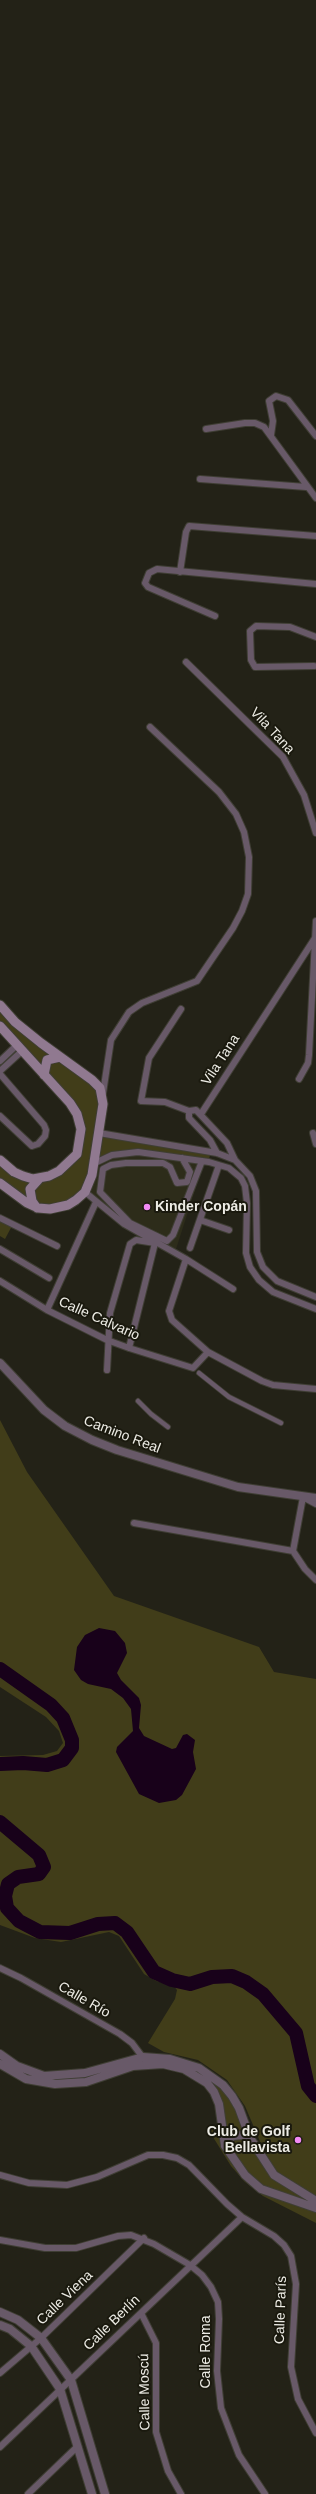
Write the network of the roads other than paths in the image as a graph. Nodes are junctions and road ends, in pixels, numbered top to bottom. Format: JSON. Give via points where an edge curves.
{"nodes":[{"id":1,"x":206,"y":429,"type":"dead end"},
{"id":2,"x":271,"y":435,"type":"junction"},
{"id":3,"x":316,"y":436,"type":"edge"},
{"id":4,"x":200,"y":479,"type":"dead end"},
{"id":5,"x":306,"y":487,"type":"junction"},
{"id":6,"x":316,"y":498,"type":"edge"},
{"id":7,"x":316,"y":536,"type":"edge"},
{"id":8,"x":180,"y":572,"type":"junction"},
{"id":9,"x":316,"y":584,"type":"edge"},
{"id":10,"x":215,"y":616,"type":"dead end"},
{"id":11,"x":316,"y":637,"type":"edge"},
{"id":12,"x":186,"y":662,"type":"dead end"},
{"id":13,"x":314,"y":666,"type":"dead end"},
{"id":14,"x":150,"y":728,"type":"dead end"},
{"id":15,"x":316,"y":833,"type":"edge"},
{"id":16,"x":316,"y":921,"type":"edge"},
{"id":17,"x":315,"y":938,"type":"junction"},
{"id":18,"x":0,"y":1005,"type":"edge"},
{"id":19,"x":181,"y":1009,"type":"dead end"},
{"id":20,"x":0,"y":1026,"type":"edge"},
{"id":21,"x":19,"y":1048,"type":"junction"},
{"id":22,"x":60,"y":1057,"type":"junction"},
{"id":23,"x":0,"y":1061,"type":"edge"},
{"id":24,"x":0,"y":1073,"type":"edge"},
{"id":25,"x":44,"y":1075,"type":"junction"},
{"id":26,"x":299,"y":1079,"type":"dead end"},
{"id":27,"x":102,"y":1096,"type":"junction"},
{"id":28,"x":189,"y":1111,"type":"junction"},
{"id":29,"x":200,"y":1114,"type":"junction"},
{"id":30,"x":0,"y":1116,"type":"edge"},
{"id":31,"x":312,"y":1132,"type":"dead end"},
{"id":32,"x":99,"y":1133,"type":"junction"},
{"id":33,"x":316,"y":1144,"type":"edge"},
{"id":34,"x":214,"y":1153,"type":"junction"},
{"id":35,"x":182,"y":1158,"type":"junction"},
{"id":36,"x":0,"y":1160,"type":"edge"},
{"id":37,"x":235,"y":1160,"type":"junction"},
{"id":38,"x":202,"y":1161,"type":"junction"},
{"id":39,"x":209,"y":1162,"type":"junction"},
{"id":40,"x":95,"y":1163,"type":"junction"},
{"id":41,"x":219,"y":1164,"type":"junction"},
{"id":42,"x":39,"y":1178,"type":"junction"},
{"id":43,"x":0,"y":1182,"type":"edge"},
{"id":44,"x":85,"y":1192,"type":"junction"},
{"id":45,"x":96,"y":1202,"type":"junction"},
{"id":46,"x":38,"y":1208,"type":"junction"},
{"id":47,"x":0,"y":1218,"type":"edge"},
{"id":48,"x":200,"y":1220,"type":"junction"},
{"id":49,"x":229,"y":1230,"type":"dead end"},
{"id":50,"x":155,"y":1244,"type":"junction"},
{"id":51,"x":56,"y":1246,"type":"dead end"},
{"id":52,"x":190,"y":1248,"type":"dead end"},
{"id":53,"x":0,"y":1249,"type":"edge"},
{"id":54,"x":186,"y":1258,"type":"junction"},
{"id":55,"x":49,"y":1278,"type":"dead end"},
{"id":56,"x":0,"y":1281,"type":"edge"},
{"id":57,"x":233,"y":1289,"type":"dead end"},
{"id":58,"x":316,"y":1298,"type":"edge"},
{"id":59,"x":48,"y":1310,"type":"junction"},
{"id":60,"x":316,"y":1310,"type":"edge"},
{"id":61,"x":107,"y":1340,"type":"junction"},
{"id":62,"x":129,"y":1348,"type":"junction"},
{"id":63,"x":208,"y":1352,"type":"junction"},
{"id":64,"x":0,"y":1363,"type":"edge"},
{"id":65,"x":107,"y":1370,"type":"dead end"},
{"id":66,"x":199,"y":1373,"type":"dead end"},
{"id":67,"x":316,"y":1388,"type":"edge"},
{"id":68,"x":138,"y":1401,"type":"dead end"},
{"id":69,"x":281,"y":1423,"type":"dead end"},
{"id":70,"x":168,"y":1427,"type":"dead end"},
{"id":71,"x":303,"y":1497,"type":"junction"},
{"id":72,"x":316,"y":1498,"type":"edge"},
{"id":73,"x":316,"y":1504,"type":"edge"},
{"id":74,"x":134,"y":1523,"type":"dead end"},
{"id":75,"x":293,"y":1551,"type":"junction"},
{"id":76,"x":316,"y":1580,"type":"edge"},
{"id":77,"x":0,"y":1968,"type":"edge"},
{"id":78,"x":0,"y":2054,"type":"edge"},
{"id":79,"x":144,"y":2061,"type":"junction"},
{"id":80,"x":0,"y":2064,"type":"edge"},
{"id":81,"x":250,"y":2138,"type":"junction"},
{"id":82,"x":225,"y":2146,"type":"junction"},
{"id":83,"x":0,"y":2175,"type":"edge"},
{"id":84,"x":316,"y":2201,"type":"edge"},
{"id":85,"x":316,"y":2208,"type":"edge"},
{"id":86,"x":242,"y":2217,"type":"junction"},
{"id":87,"x":144,"y":2238,"type":"junction"},
{"id":88,"x":0,"y":2240,"type":"edge"},
{"id":89,"x":190,"y":2265,"type":"junction"},
{"id":90,"x":0,"y":2312,"type":"edge"},
{"id":91,"x":141,"y":2313,"type":"junction"},
{"id":92,"x":0,"y":2325,"type":"edge"},
{"id":93,"x":41,"y":2338,"type":"junction"},
{"id":94,"x":31,"y":2346,"type":"junction"},
{"id":95,"x":0,"y":2373,"type":"edge"},
{"id":96,"x":71,"y":2380,"type":"junction"},
{"id":97,"x":60,"y":2389,"type":"junction"},
{"id":98,"x":316,"y":2433,"type":"edge"},
{"id":99,"x":78,"y":2446,"type":"junction"},
{"id":100,"x":0,"y":2447,"type":"edge"},
{"id":101,"x":103,"y":2493,"type":"edge"},
{"id":102,"x":28,"y":2494,"type":"edge"},
{"id":103,"x":92,"y":2494,"type":"edge"},
{"id":104,"x":181,"y":2494,"type":"edge"},
{"id":105,"x":265,"y":2494,"type":"edge"}],
"edges":[{"from":1,"to":2,"type":"street","via":[[255,423],[264,427]]},
{"from":2,"to":3,"type":"street","via":[[273,421],[269,401],[276,396],[288,400]]},
{"from":2,"to":5,"type":"street"},
{"from":4,"to":5,"type":"street"},
{"from":5,"to":6,"type":"street"},
{"from":7,"to":8,"type":"street","via":[[189,526]]},
{"from":8,"to":9,"type":"street"},
{"from":8,"to":10,"type":"street","via":[[152,570],[145,583],[148,587]]},
{"from":11,"to":13,"type":"street","via":[[290,627],[252,628],[250,631],[252,664],[259,668]]},
{"from":12,"to":15,"type":"street","name":"Vila Tana","via":[[282,758],[304,795]]},
{"from":14,"to":27,"type":"street","via":[[219,792],[236,814],[244,832],[249,857],[248,894],[233,928],[197,981],[142,1003],[129,1012],[111,1040]]},
{"from":16,"to":17,"type":"street","name":"Vila Tana"},
{"from":17,"to":26,"type":"street","name":"Vila Tana","via":[[308,1063]]},
{"from":17,"to":29,"type":"street","name":"Vila Tana"},
{"from":18,"to":22,"type":"main road","via":[[15,1022]]},
{"from":19,"to":28,"type":"street","via":[[150,1058],[141,1101],[171,1103]]},
{"from":20,"to":21,"type":"main road"},
{"from":21,"to":23,"type":"street"},
{"from":21,"to":24,"type":"street"},
{"from":21,"to":25,"type":"main road"},
{"from":22,"to":25,"type":"main road","via":[[47,1060]]},
{"from":22,"to":27,"type":"main road","via":[[92,1080],[100,1088]]},
{"from":24,"to":30,"type":"street","via":[[44,1125],[45,1136],[38,1144],[32,1146]]},
{"from":25,"to":42,"type":"main road","via":[[70,1103],[77,1114],[81,1129],[77,1154],[59,1171]]},
{"from":27,"to":32,"type":"main road"},
{"from":28,"to":29,"type":"street","via":[[196,1110]]},
{"from":28,"to":34,"type":"street","via":[[189,1118],[210,1140]]},
{"from":29,"to":37,"type":"street","via":[[229,1146]]},
{"from":31,"to":33,"type":"street"},
{"from":32,"to":34,"type":"street"},
{"from":32,"to":40,"type":"main road"},
{"from":34,"to":37,"type":"street"},
{"from":34,"to":39,"type":"street"},
{"from":35,"to":38,"type":"street"},
{"from":35,"to":38,"type":"street","via":[[190,1172],[187,1182],[177,1183],[170,1167],[163,1163],[126,1163],[103,1169],[100,1192],[130,1223],[168,1241],[173,1235]]},
{"from":35,"to":40,"type":"street","via":[[138,1152],[112,1155]]},
{"from":36,"to":42,"type":"main road","via":[[14,1172],[33,1179]]},
{"from":37,"to":58,"type":"street","via":[[250,1176],[256,1191],[257,1252],[263,1267],[277,1281]]},
{"from":38,"to":39,"type":"street"},
{"from":39,"to":41,"type":"street"},
{"from":40,"to":44,"type":"main road"},
{"from":41,"to":48,"type":"street"},
{"from":41,"to":60,"type":"street","via":[[234,1172],[245,1186],[246,1252],[254,1274],[273,1292]]},
{"from":42,"to":46,"type":"main road","via":[[30,1189],[32,1201]]},
{"from":43,"to":46,"type":"main road","via":[[27,1203]]},
{"from":44,"to":45,"type":"street"},
{"from":44,"to":46,"type":"main road","via":[[68,1205],[50,1209]]},
{"from":45,"to":50,"type":"street"},
{"from":45,"to":59,"type":"street"},
{"from":47,"to":51,"type":"street"},
{"from":48,"to":49,"type":"street"},
{"from":48,"to":52,"type":"street"},
{"from":50,"to":54,"type":"street"},
{"from":50,"to":61,"type":"street","via":[[132,1241],[112,1305]]},
{"from":50,"to":62,"type":"street"},
{"from":53,"to":55,"type":"street"},
{"from":54,"to":57,"type":"street"},
{"from":54,"to":63,"type":"street","via":[[169,1316]]},
{"from":56,"to":59,"type":"street","name":"Calle Calvario"},
{"from":59,"to":61,"type":"street","name":"Calle Calvario"},
{"from":61,"to":62,"type":"street","name":"Calle Calvario"},
{"from":61,"to":65,"type":"street"},
{"from":62,"to":63,"type":"street","name":"Calle Calvario","via":[[193,1368]]},
{"from":63,"to":67,"type":"street","via":[[268,1384]]},
{"from":64,"to":71,"type":"street","name":"Camino Real","via":[[44,1410],[65,1426],[117,1450],[238,1487]]},
{"from":66,"to":69,"type":"street","via":[[229,1397]]},
{"from":68,"to":70,"type":"street"},
{"from":71,"to":72,"type":"street","name":"Camino Real"},
{"from":71,"to":73,"type":"street"},
{"from":71,"to":75,"type":"street"},
{"from":74,"to":75,"type":"street"},
{"from":75,"to":76,"type":"street"},
{"from":77,"to":79,"type":"street","name":"Calle Río","via":[[120,2034]]},
{"from":78,"to":79,"type":"street","via":[[30,2072],[59,2077]]},
{"from":79,"to":80,"type":"street","via":[[86,2082],[55,2084],[26,2079]]},
{"from":79,"to":81,"type":"street","via":[[170,2059],[187,2063],[213,2076],[232,2096]]},
{"from":79,"to":82,"type":"street","via":[[184,2069],[207,2083],[219,2104]]},
{"from":81,"to":82,"type":"street","via":[[244,2135],[232,2136]]},
{"from":81,"to":84,"type":"street","via":[[274,2175]]},
{"from":82,"to":85,"type":"street","via":[[245,2175],[261,2189]]},
{"from":83,"to":86,"type":"street","name":"Calle París","via":[[29,2183],[67,2185],[97,2177],[141,2157],[163,2155],[177,2158],[189,2165]]},
{"from":86,"to":89,"type":"street","name":"Calle Berlín"},
{"from":86,"to":98,"type":"street","name":"Calle París","via":[[274,2236],[291,2256],[296,2284],[291,2367],[298,2399]]},
{"from":87,"to":88,"type":"street","name":"Calle Roma","via":[[118,2236],[76,2248],[45,2248]]},
{"from":87,"to":89,"type":"street","name":"Calle Roma"},
{"from":87,"to":93,"type":"street","name":"Calle Viena"},
{"from":89,"to":91,"type":"street","name":"Calle Berlín"},
{"from":89,"to":105,"type":"street","name":"Calle Roma","via":[[211,2286],[218,2302],[218,2390],[226,2423],[239,2455]]},
{"from":90,"to":93,"type":"street","via":[[18,2320]]},
{"from":91,"to":96,"type":"street","name":"Calle Berlín"},
{"from":91,"to":104,"type":"street","name":"Calle Moscú","via":[[157,2348],[156,2432],[168,2471]]},
{"from":92,"to":94,"type":"street","via":[[10,2329]]},
{"from":93,"to":94,"type":"street","name":"Calle Viena"},
{"from":93,"to":96,"type":"street"},
{"from":94,"to":95,"type":"street","name":"Calle Viena"},
{"from":94,"to":97,"type":"street"},
{"from":96,"to":97,"type":"street","name":"Calle Berlín"},
{"from":96,"to":101,"type":"street"},
{"from":97,"to":99,"type":"street"},
{"from":97,"to":100,"type":"street","name":"Calle Berlín"},
{"from":99,"to":102,"type":"street"},
{"from":99,"to":103,"type":"street"}]}
